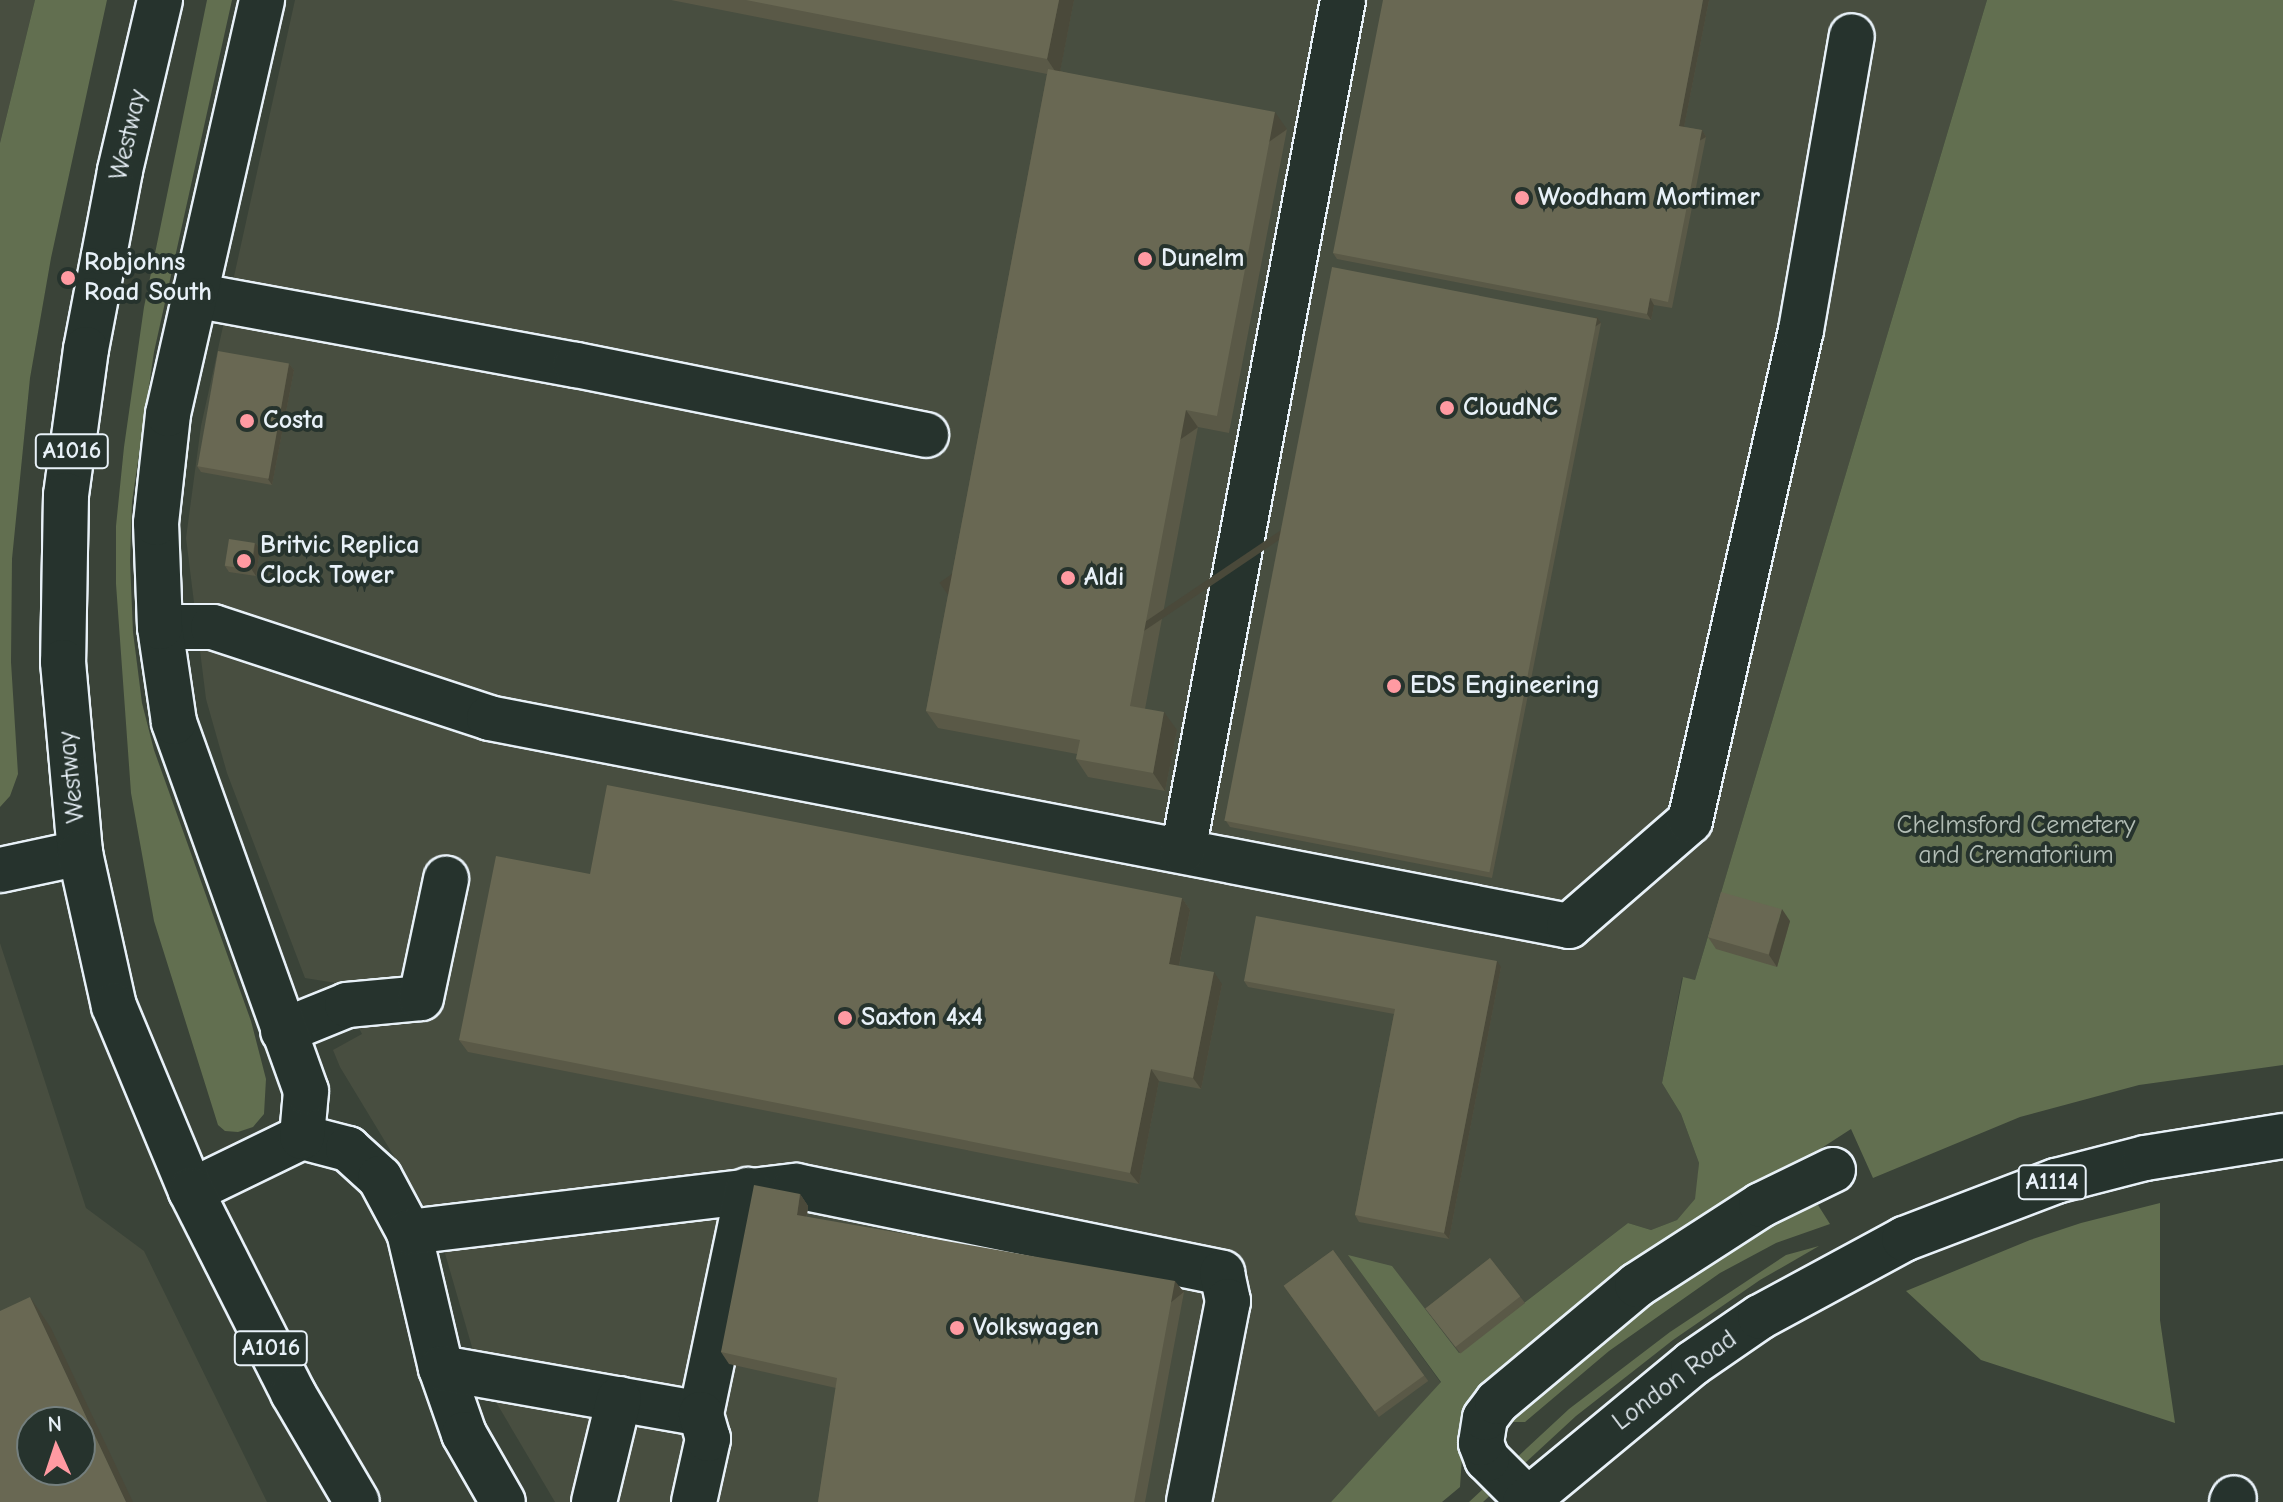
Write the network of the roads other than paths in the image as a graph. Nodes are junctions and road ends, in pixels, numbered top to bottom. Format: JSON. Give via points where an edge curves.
{"nodes":[{"id":1,"x":160,"y":0,"type":"edge"},
{"id":2,"x":262,"y":0,"type":"edge"},
{"id":3,"x":1343,"y":0,"type":"edge"},
{"id":4,"x":1852,"y":36,"type":"dead end"},
{"id":5,"x":194,"y":295,"type":"junction"},
{"id":6,"x":926,"y":435,"type":"dead end"},
{"id":7,"x":160,"y":627,"type":"junction"},
{"id":8,"x":1183,"y":851,"type":"junction"},
{"id":9,"x":80,"y":853,"type":"junction"},
{"id":10,"x":0,"y":870,"type":"edge"},
{"id":11,"x":446,"y":879,"type":"dead end"},
{"id":12,"x":283,"y":1031,"type":"junction"},
{"id":13,"x":2283,"y":1136,"type":"edge"},
{"id":14,"x":302,"y":1137,"type":"junction"},
{"id":15,"x":1833,"y":1170,"type":"dead end"},
{"id":16,"x":748,"y":1190,"type":"junction"},
{"id":17,"x":191,"y":1191,"type":"junction"},
{"id":18,"x":409,"y":1232,"type":"junction"},
{"id":19,"x":441,"y":1368,"type":"junction"},
{"id":20,"x":619,"y":1399,"type":"junction"},
{"id":21,"x":701,"y":1414,"type":"junction"},
{"id":22,"x":1527,"y":1501,"type":"edge"},
{"id":23,"x":357,"y":1502,"type":"edge"},
{"id":24,"x":503,"y":1502,"type":"edge"},
{"id":25,"x":594,"y":1502,"type":"edge"},
{"id":26,"x":694,"y":1502,"type":"edge"},
{"id":27,"x":1189,"y":1502,"type":"edge"}],
"edges":[{"from":1,"to":9,"type":"main road","name":"Westway","number":"A1016","via":[[86,349],[66,495],[63,662]]},
{"from":2,"to":5,"type":"main road"},
{"from":3,"to":8,"type":"main road"},
{"from":4,"to":8,"type":"main road","via":[[1801,330],[1690,821],[1569,926]]},
{"from":5,"to":6,"type":"main road"},
{"from":5,"to":7,"type":"main road","via":[[168,414],[156,523]]},
{"from":7,"to":8,"type":"main road","via":[[213,627],[489,718]]},
{"from":7,"to":12,"type":"main road","via":[[174,722]]},
{"from":9,"to":10,"type":"main road"},
{"from":9,"to":17,"type":"main road","name":"Westway","number":"A1016","via":[[114,1006]]},
{"from":11,"to":12,"type":"main road","via":[[421,998],[347,1005]]},
{"from":12,"to":14,"type":"main road","via":[[306,1091]]},
{"from":13,"to":22,"type":"main road","name":"London Road","number":"A1114","via":[[2145,1158],[2056,1181],[1904,1239],[1760,1317],[1693,1363]]},
{"from":14,"to":17,"type":"main road"},
{"from":14,"to":18,"type":"main road","via":[[348,1149],[380,1178]]},
{"from":15,"to":22,"type":"main road","via":[[1761,1205],[1637,1285],[1497,1402],[1485,1418],[1481,1443],[1487,1459]]},
{"from":16,"to":18,"type":"main road"},
{"from":16,"to":21,"type":"main road"},
{"from":16,"to":27,"type":"main road","via":[[796,1186],[1222,1273],[1228,1301]]},
{"from":17,"to":23,"type":"main road","name":"Westway","number":"A1016","via":[[293,1393]]},
{"from":18,"to":19,"type":"main road"},
{"from":19,"to":20,"type":"main road"},
{"from":19,"to":24,"type":"main road","via":[[464,1434]]},
{"from":20,"to":21,"type":"main road"},
{"from":20,"to":25,"type":"main road"},
{"from":21,"to":26,"type":"main road","via":[[708,1439]]}]}
